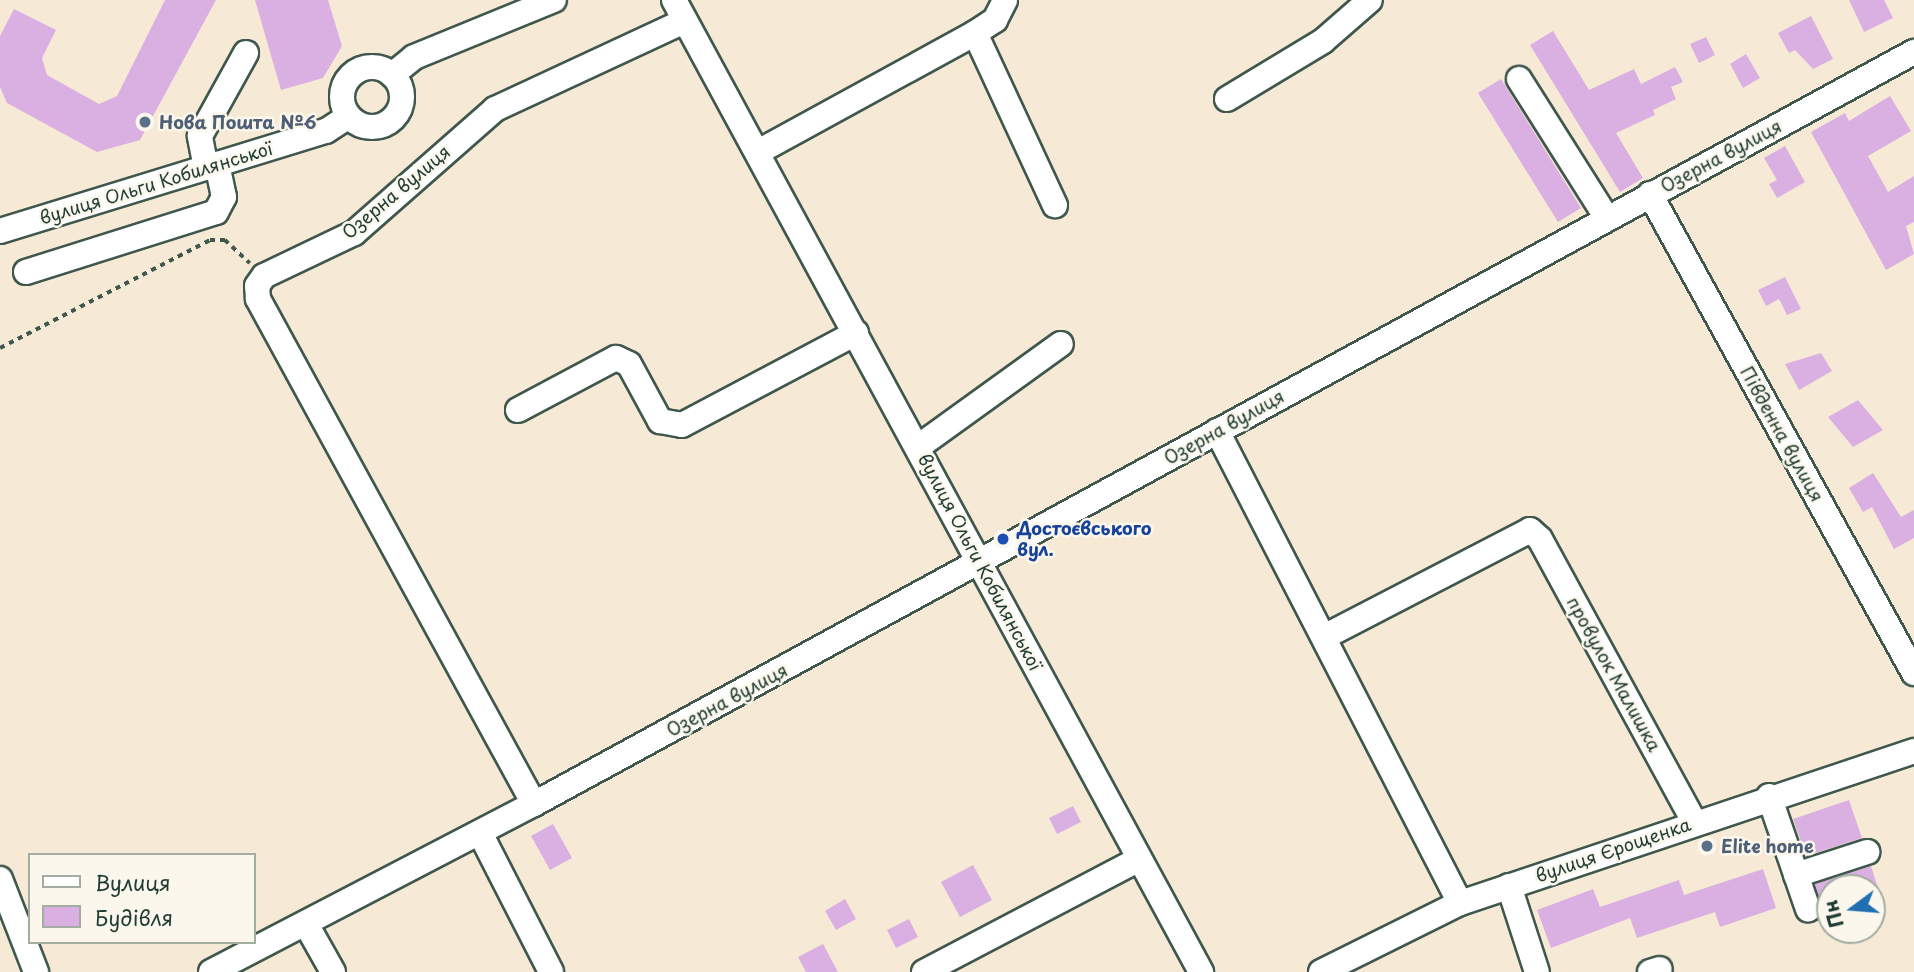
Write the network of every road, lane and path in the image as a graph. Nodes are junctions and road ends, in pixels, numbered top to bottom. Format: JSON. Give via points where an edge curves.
{"nodes":[{"id":1,"x":554,"y":0,"type":"edge"},
{"id":2,"x":1005,"y":0,"type":"edge"},
{"id":3,"x":1370,"y":0,"type":"edge"},
{"id":4,"x":680,"y":11,"type":"edge"},
{"id":5,"x":975,"y":33,"type":"junction"},
{"id":6,"x":246,"y":52,"type":"dead end"},
{"id":7,"x":1914,"y":52,"type":"edge"},
{"id":8,"x":392,"y":75,"type":"junction"},
{"id":9,"x":1519,"y":79,"type":"dead end"},
{"id":10,"x":1227,"y":99,"type":"dead end"},
{"id":11,"x":349,"y":116,"type":"junction"},
{"id":12,"x":758,"y":152,"type":"junction"},
{"id":13,"x":212,"y":166,"type":"junction"},
{"id":14,"x":1650,"y":194,"type":"junction"},
{"id":15,"x":1055,"y":205,"type":"dead end"},
{"id":16,"x":1607,"y":218,"type":"junction"},
{"id":17,"x":0,"y":231,"type":"edge"},
{"id":18,"x":26,"y":272,"type":"dead end"},
{"id":19,"x":259,"y":281,"type":"junction"},
{"id":20,"x":856,"y":333,"type":"junction"},
{"id":21,"x":1060,"y":344,"type":"dead end"},
{"id":22,"x":0,"y":348,"type":"edge"},
{"id":23,"x":519,"y":410,"type":"dead end"},
{"id":24,"x":1217,"y":431,"type":"junction"},
{"id":25,"x":918,"y":447,"type":"junction"},
{"id":26,"x":981,"y":562,"type":"junction"},
{"id":27,"x":1324,"y":637,"type":"junction"},
{"id":28,"x":1914,"y":673,"type":"edge"},
{"id":29,"x":1914,"y":751,"type":"edge"},
{"id":30,"x":1769,"y":796,"type":"junction"},
{"id":31,"x":534,"y":804,"type":"junction"},
{"id":32,"x":1694,"y":822,"type":"junction"},
{"id":33,"x":480,"y":833,"type":"junction"},
{"id":34,"x":1867,"y":852,"type":"dead end"},
{"id":35,"x":1139,"y":859,"type":"junction"},
{"id":36,"x":1796,"y":875,"type":"junction"},
{"id":37,"x":0,"y":878,"type":"edge"},
{"id":38,"x":1509,"y":886,"type":"junction"},
{"id":39,"x":1460,"y":903,"type":"junction"},
{"id":40,"x":1808,"y":909,"type":"dead end"},
{"id":41,"x":306,"y":924,"type":"junction"},
{"id":42,"x":36,"y":972,"type":"edge"},
{"id":43,"x":211,"y":972,"type":"edge"},
{"id":44,"x":332,"y":972,"type":"edge"},
{"id":45,"x":551,"y":972,"type":"edge"},
{"id":46,"x":924,"y":972,"type":"edge"},
{"id":47,"x":1202,"y":972,"type":"edge"},
{"id":48,"x":1321,"y":972,"type":"edge"},
{"id":49,"x":1537,"y":972,"type":"edge"}],
"edges":[{"from":1,"to":8,"type":"street","via":[[414,57]]},
{"from":2,"to":5,"type":"street","via":[[995,20]]},
{"from":3,"to":10,"type":"street","via":[[1323,41]]},
{"from":4,"to":12,"type":"street","name":"вулиця Ольги Кобилянської"},
{"from":4,"to":19,"type":"street","name":"Озерна вулиця","via":[[495,109],[354,233]]},
{"from":5,"to":12,"type":"street"},
{"from":5,"to":15,"type":"street"},
{"from":6,"to":13,"type":"street","via":[[200,136]]},
{"from":7,"to":14,"type":"street","name":"Озерна вулиця"},
{"from":8,"to":11,"type":"street","via":[[365,69],[349,79],[343,98]]},
{"from":8,"to":11,"type":"street","via":[[402,101],[393,119],[365,127]]},
{"from":9,"to":16,"type":"street"},
{"from":11,"to":13,"type":"street","name":"вулиця Ольги Кобилянської","via":[[326,131]]},
{"from":12,"to":20,"type":"street","name":"вулиця Ольги Кобилянської"},
{"from":13,"to":17,"type":"street","name":"вулиця Ольги Кобилянської"},
{"from":13,"to":18,"type":"street","via":[[224,197],[216,212]]},
{"from":14,"to":16,"type":"street","name":"Озерна вулиця"},
{"from":14,"to":28,"type":"street","name":"Південна вулиця"},
{"from":16,"to":24,"type":"street","name":"Озерна вулиця"},
{"from":19,"to":22,"type":"path","via":[[240,251],[215,239]]},
{"from":19,"to":31,"type":"street","via":[[258,299]]},
{"from":20,"to":23,"type":"street","via":[[682,425],[660,421],[629,364],[616,358]]},
{"from":20,"to":25,"type":"street","name":"вулиця Ольги Кобилянської"},
{"from":21,"to":25,"type":"street"},
{"from":24,"to":26,"type":"street","name":"Озерна вулиця"},
{"from":24,"to":27,"type":"street"},
{"from":25,"to":26,"type":"street","name":"вулиця Ольги Кобилянської"},
{"from":26,"to":31,"type":"street","name":"Озерна вулиця"},
{"from":26,"to":35,"type":"street","name":"вулиця Ольги Кобилянської"},
{"from":27,"to":32,"type":"street","name":"провулок Малишка","via":[[1530,530],[1540,539]]},
{"from":27,"to":39,"type":"street"},
{"from":29,"to":30,"type":"street","name":"вулиця Єрощенка"},
{"from":30,"to":32,"type":"street","name":"вулиця Єрощенка"},
{"from":30,"to":36,"type":"street"},
{"from":31,"to":33,"type":"street","name":"Озерна вулиця"},
{"from":32,"to":38,"type":"street","name":"вулиця Єрощенка"},
{"from":33,"to":41,"type":"street","name":"Озерна вулиця"},
{"from":33,"to":45,"type":"street"},
{"from":34,"to":36,"type":"street"},
{"from":35,"to":46,"type":"street"},
{"from":35,"to":47,"type":"street","name":"вулиця Ольги Кобилянської"},
{"from":36,"to":40,"type":"street"},
{"from":37,"to":42,"type":"street"},
{"from":38,"to":39,"type":"street","name":"вулиця Єрощенка"},
{"from":38,"to":49,"type":"street"},
{"from":39,"to":48,"type":"street","name":"вулиця Єрощенка"},
{"from":41,"to":43,"type":"street","name":"Озерна вулиця"},
{"from":41,"to":44,"type":"street"}]}
